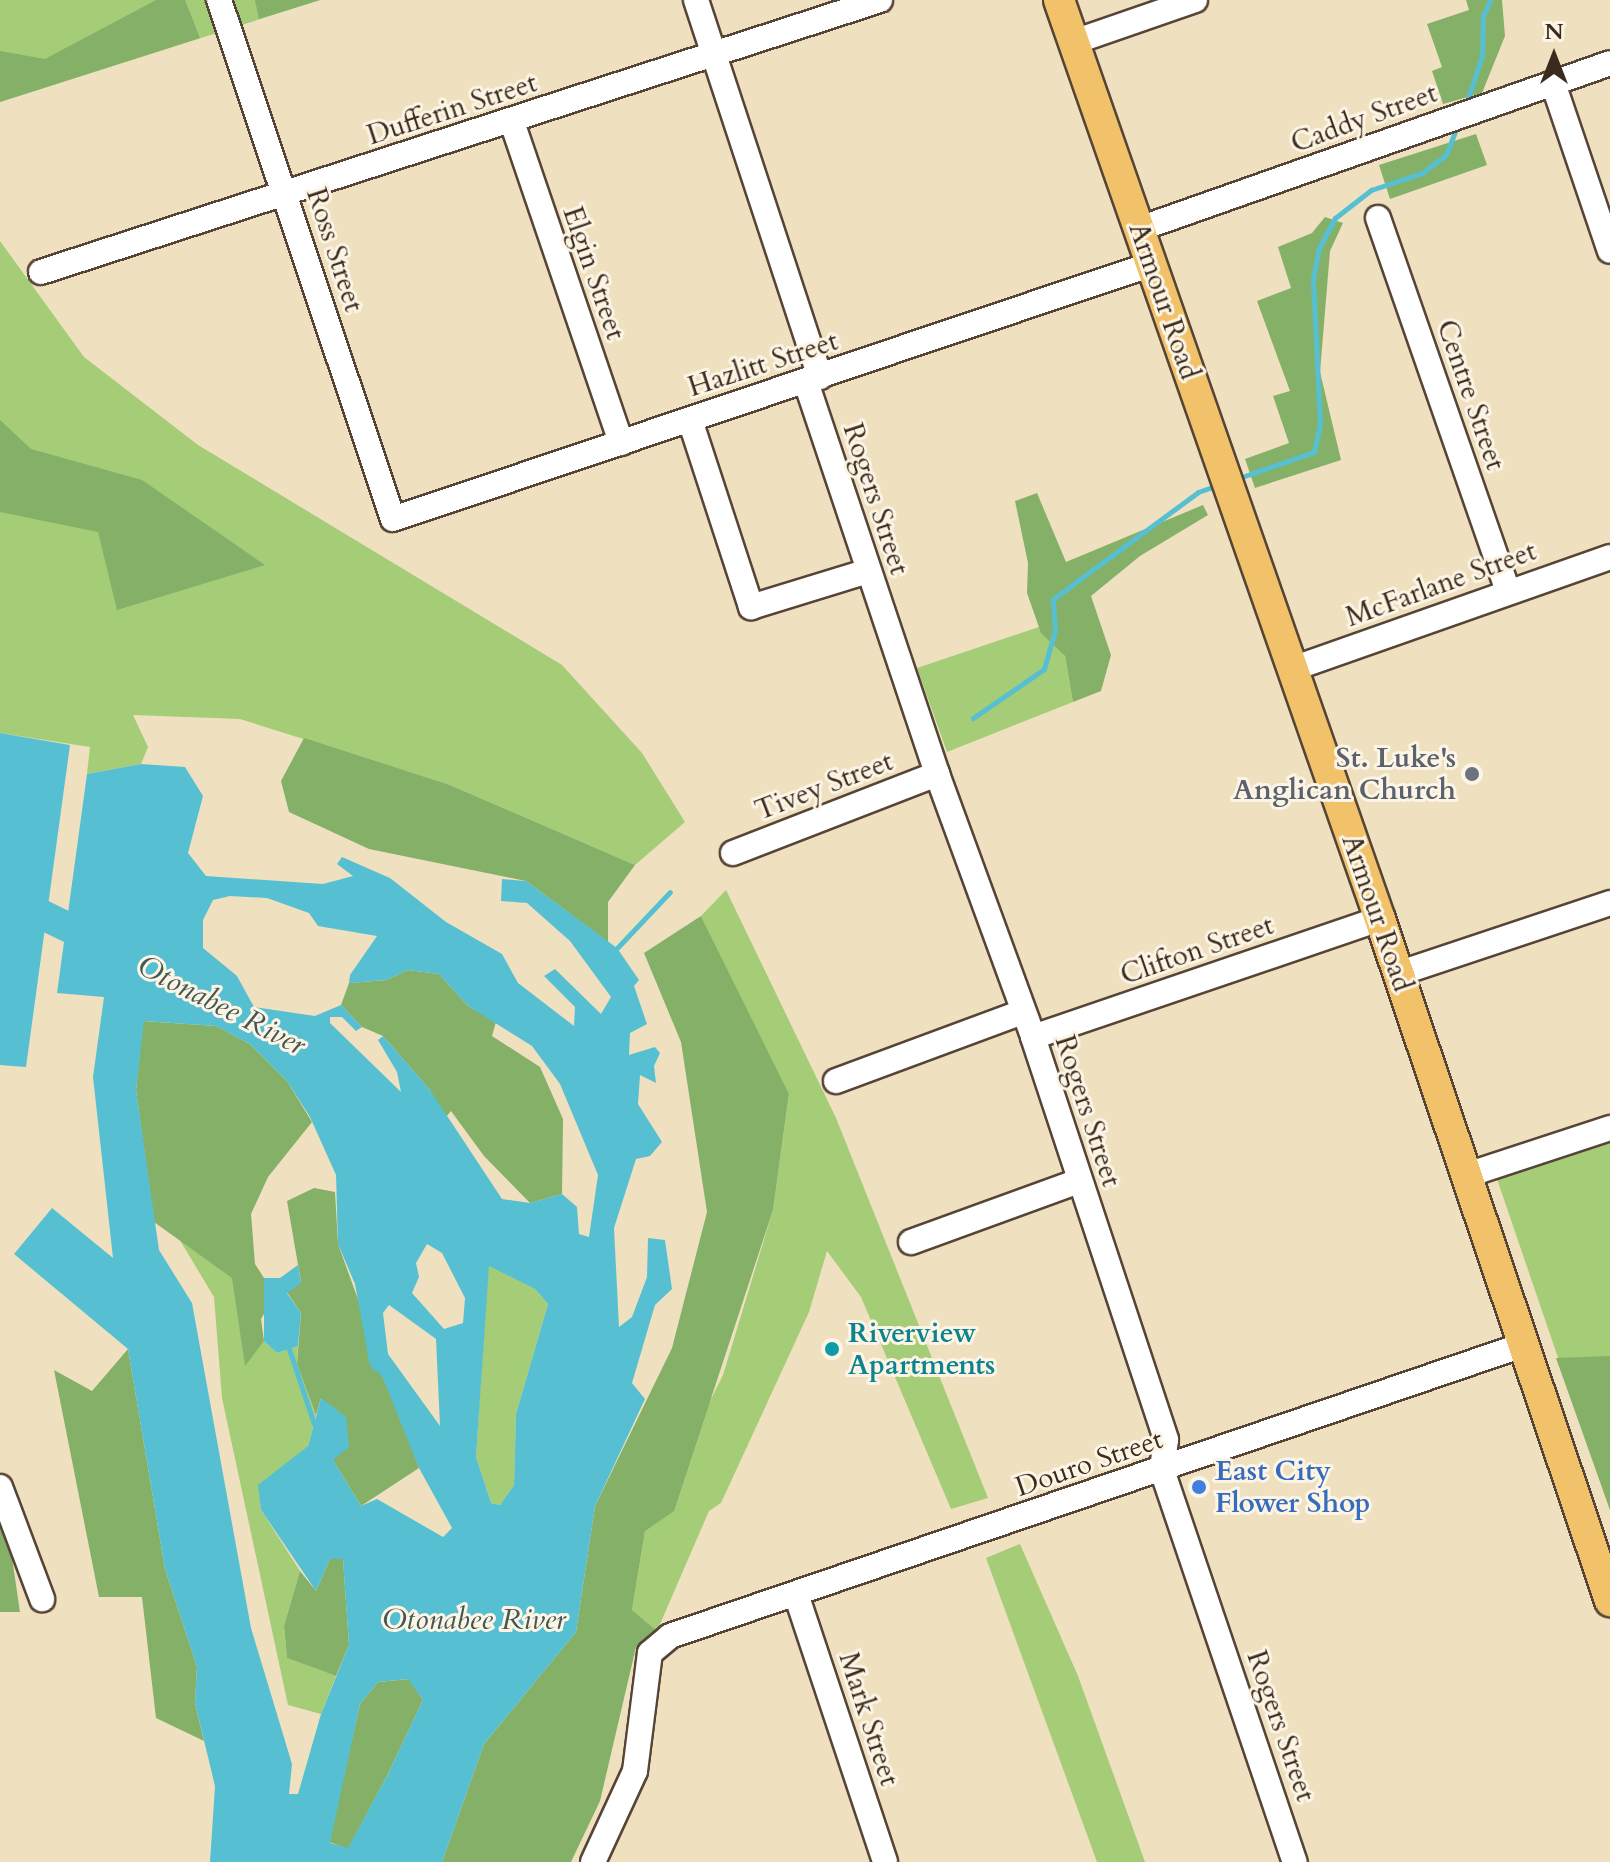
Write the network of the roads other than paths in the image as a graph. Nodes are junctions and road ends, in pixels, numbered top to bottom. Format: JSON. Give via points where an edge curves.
{"nodes":[{"id":1,"x":219,"y":0,"type":"edge"},
{"id":2,"x":696,"y":0,"type":"edge"},
{"id":3,"x":880,"y":0,"type":"edge"},
{"id":4,"x":1059,"y":0,"type":"edge"},
{"id":5,"x":1195,"y":0,"type":"edge"},
{"id":6,"x":1074,"y":42,"type":"junction"},
{"id":7,"x":713,"y":56,"type":"junction"},
{"id":8,"x":1610,"y":63,"type":"edge"},
{"id":9,"x":1553,"y":83,"type":"junction"},
{"id":10,"x":512,"y":122,"type":"junction"},
{"id":11,"x":285,"y":193,"type":"junction"},
{"id":12,"x":1378,"y":218,"type":"dead end"},
{"id":13,"x":1139,"y":229,"type":"junction"},
{"id":14,"x":1610,"y":251,"type":"edge"},
{"id":15,"x":1152,"y":264,"type":"junction"},
{"id":16,"x":41,"y":272,"type":"dead end"},
{"id":17,"x":813,"y":379,"type":"junction"},
{"id":18,"x":690,"y":420,"type":"junction"},
{"id":19,"x":621,"y":443,"type":"junction"},
{"id":20,"x":393,"y":519,"type":"joint"},
{"id":21,"x":1610,"y":557,"type":"edge"},
{"id":22,"x":868,"y":571,"type":"junction"},
{"id":23,"x":1508,"y":591,"type":"junction"},
{"id":24,"x":1292,"y":669,"type":"junction"},
{"id":25,"x":937,"y":774,"type":"junction"},
{"id":26,"x":733,"y":853,"type":"dead end"},
{"id":27,"x":1610,"y":903,"type":"edge"},
{"id":28,"x":1380,"y":919,"type":"junction"},
{"id":29,"x":1397,"y":974,"type":"junction"},
{"id":30,"x":1023,"y":1012,"type":"junction"},
{"id":31,"x":1033,"y":1037,"type":"junction"},
{"id":32,"x":836,"y":1081,"type":"dead end"},
{"id":33,"x":1610,"y":1128,"type":"edge"},
{"id":34,"x":1467,"y":1175,"type":"junction"},
{"id":35,"x":1079,"y":1181,"type":"junction"},
{"id":36,"x":911,"y":1242,"type":"dead end"},
{"id":37,"x":1526,"y":1344,"type":"junction"},
{"id":38,"x":1162,"y":1470,"type":"junction"},
{"id":39,"x":0,"y":1487,"type":"edge"},
{"id":40,"x":796,"y":1594,"type":"junction"},
{"id":41,"x":42,"y":1599,"type":"dead end"},
{"id":42,"x":1610,"y":1601,"type":"edge"},
{"id":43,"x":593,"y":1862,"type":"edge"},
{"id":44,"x":885,"y":1862,"type":"edge"},
{"id":45,"x":1295,"y":1862,"type":"edge"}],
"edges":[{"from":1,"to":11,"type":"street","name":"Ross Street"},
{"from":2,"to":7,"type":"street","name":"Rogers Street"},
{"from":3,"to":7,"type":"street","name":"Dufferin Street"},
{"from":4,"to":6,"type":"main road","name":"Armour Road"},
{"from":5,"to":6,"type":"street"},
{"from":6,"to":13,"type":"main road","name":"Armour Road"},
{"from":7,"to":10,"type":"street","name":"Dufferin Street"},
{"from":7,"to":17,"type":"street","name":"Rogers Street"},
{"from":8,"to":9,"type":"street","name":"Caddy Street"},
{"from":9,"to":13,"type":"street","name":"Caddy Street"},
{"from":9,"to":14,"type":"street"},
{"from":10,"to":11,"type":"street","name":"Dufferin Street"},
{"from":10,"to":19,"type":"street","name":"Elgin Street"},
{"from":11,"to":16,"type":"street","name":"Dufferin Street"},
{"from":11,"to":20,"type":"street","name":"Ross Street"},
{"from":12,"to":23,"type":"street","name":"Centre Street"},
{"from":13,"to":15,"type":"main road","name":"Armour Road"},
{"from":15,"to":17,"type":"street","name":"Hazlitt Street"},
{"from":15,"to":24,"type":"main road","name":"Armour Road"},
{"from":17,"to":18,"type":"street","name":"Hazlitt Street"},
{"from":17,"to":22,"type":"street","name":"Rogers Street"},
{"from":18,"to":19,"type":"street","name":"Hazlitt Street"},
{"from":18,"to":22,"type":"street","via":[[751,607]]},
{"from":19,"to":20,"type":"street","name":"Hazlitt Street"},
{"from":21,"to":23,"type":"street","name":"McFarlane Street"},
{"from":22,"to":25,"type":"street","name":"Rogers Street"},
{"from":23,"to":24,"type":"street","name":"McFarlane Street"},
{"from":24,"to":28,"type":"main road","name":"Armour Road"},
{"from":25,"to":26,"type":"street","name":"Tivey Street"},
{"from":25,"to":30,"type":"street","name":"Rogers Street"},
{"from":27,"to":29,"type":"street"},
{"from":28,"to":29,"type":"main road","name":"Armour Road"},
{"from":28,"to":31,"type":"street","name":"Clifton Street"},
{"from":29,"to":34,"type":"main road","name":"Armour Road"},
{"from":30,"to":31,"type":"street","name":"Rogers Street"},
{"from":30,"to":32,"type":"street"},
{"from":31,"to":35,"type":"street","name":"Rogers Street"},
{"from":33,"to":34,"type":"street"},
{"from":34,"to":37,"type":"main road","name":"Armour Road"},
{"from":35,"to":36,"type":"street"},
{"from":35,"to":38,"type":"street","name":"Rogers Street","via":[[1166,1440]]},
{"from":37,"to":38,"type":"street","name":"Douro Street"},
{"from":37,"to":42,"type":"main road","name":"Armour Road"},
{"from":38,"to":40,"type":"street","name":"Douro Street"},
{"from":38,"to":45,"type":"street","name":"Rogers Street"},
{"from":39,"to":41,"type":"street"},
{"from":40,"to":43,"type":"street","name":"Douro Street","via":[[670,1636],[650,1653],[635,1771]]},
{"from":40,"to":44,"type":"street","name":"Mark Street"}]}
